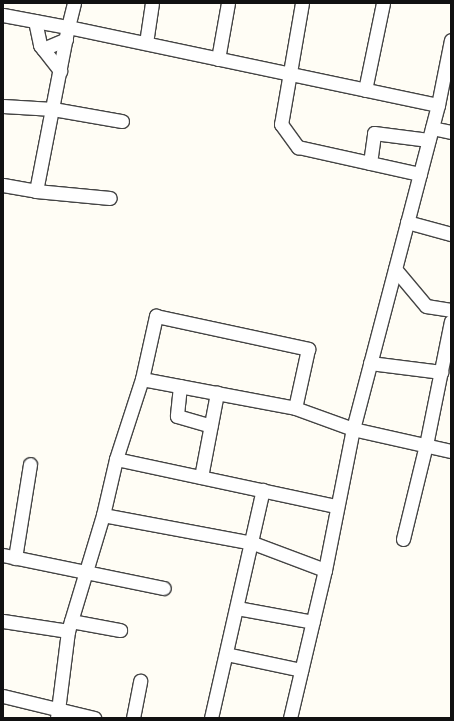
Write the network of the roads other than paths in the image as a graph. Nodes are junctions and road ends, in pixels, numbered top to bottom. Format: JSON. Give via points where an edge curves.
{"nodes":[{"id":1,"x":74,"y":3,"type":"edge"},
{"id":2,"x":152,"y":3,"type":"edge"},
{"id":3,"x":228,"y":3,"type":"edge"},
{"id":4,"x":302,"y":3,"type":"edge"},
{"id":5,"x":383,"y":3,"type":"edge"},
{"id":6,"x":3,"y":15,"type":"edge"},
{"id":7,"x":35,"y":21,"type":"junction"},
{"id":8,"x":67,"y":33,"type":"junction"},
{"id":9,"x":451,"y":40,"type":"edge"},
{"id":10,"x":146,"y":43,"type":"junction"},
{"id":11,"x":43,"y":49,"type":"junction"},
{"id":12,"x":218,"y":58,"type":"junction"},
{"id":13,"x":60,"y":71,"type":"junction"},
{"id":14,"x":290,"y":74,"type":"junction"},
{"id":15,"x":365,"y":90,"type":"junction"},
{"id":16,"x":438,"y":105,"type":"junction"},
{"id":17,"x":3,"y":106,"type":"edge"},
{"id":18,"x":53,"y":109,"type":"junction"},
{"id":19,"x":122,"y":121,"type":"dead end"},
{"id":20,"x":451,"y":132,"type":"edge"},
{"id":21,"x":430,"y":134,"type":"junction"},
{"id":22,"x":370,"y":163,"type":"junction"},
{"id":23,"x":420,"y":174,"type":"junction"},
{"id":24,"x":3,"y":185,"type":"edge"},
{"id":25,"x":36,"y":191,"type":"junction"},
{"id":26,"x":110,"y":198,"type":"dead end"},
{"id":27,"x":407,"y":222,"type":"junction"},
{"id":28,"x":451,"y":234,"type":"edge"},
{"id":29,"x":394,"y":269,"type":"junction"},
{"id":30,"x":451,"y":310,"type":"edge"},
{"id":31,"x":451,"y":321,"type":"edge"},
{"id":32,"x":370,"y":363,"type":"junction"},
{"id":33,"x":441,"y":372,"type":"junction"},
{"id":34,"x":142,"y":379,"type":"junction"},
{"id":35,"x":180,"y":386,"type":"junction"},
{"id":36,"x":217,"y":393,"type":"junction"},
{"id":37,"x":295,"y":408,"type":"junction"},
{"id":38,"x":211,"y":426,"type":"junction"},
{"id":39,"x":353,"y":429,"type":"junction"},
{"id":40,"x":426,"y":445,"type":"junction"},
{"id":41,"x":451,"y":451,"type":"edge"},
{"id":42,"x":116,"y":459,"type":"junction"},
{"id":43,"x":30,"y":464,"type":"dead end"},
{"id":44,"x":201,"y":477,"type":"junction"},
{"id":45,"x":262,"y":490,"type":"junction"},
{"id":46,"x":336,"y":506,"type":"junction"},
{"id":47,"x":103,"y":515,"type":"junction"},
{"id":48,"x":403,"y":539,"type":"dead end"},
{"id":49,"x":253,"y":543,"type":"junction"},
{"id":50,"x":9,"y":556,"type":"edge"},
{"id":51,"x":325,"y":570,"type":"junction"},
{"id":52,"x":85,"y":572,"type":"junction"},
{"id":53,"x":164,"y":588,"type":"dead end"},
{"id":54,"x":238,"y":608,"type":"junction"},
{"id":55,"x":3,"y":621,"type":"edge"},
{"id":56,"x":313,"y":622,"type":"junction"},
{"id":57,"x":70,"y":626,"type":"junction"},
{"id":58,"x":120,"y":630,"type":"dead end"},
{"id":59,"x":226,"y":654,"type":"junction"},
{"id":60,"x":301,"y":670,"type":"junction"},
{"id":61,"x":140,"y":681,"type":"dead end"},
{"id":62,"x":3,"y":696,"type":"edge"},
{"id":63,"x":58,"y":713,"type":"edge"},
{"id":64,"x":94,"y":718,"type":"edge"},
{"id":65,"x":133,"y":718,"type":"edge"},
{"id":66,"x":211,"y":718,"type":"edge"},
{"id":67,"x":290,"y":718,"type":"edge"}],
"edges":[{"from":1,"to":8,"type":"street"},
{"from":2,"to":10,"type":"street"},
{"from":3,"to":12,"type":"street"},
{"from":4,"to":14,"type":"street"},
{"from":5,"to":15,"type":"street"},
{"from":6,"to":7,"type":"street"},
{"from":7,"to":8,"type":"street"},
{"from":7,"to":11,"type":"street"},
{"from":8,"to":10,"type":"street"},
{"from":8,"to":11,"type":"street"},
{"from":8,"to":13,"type":"street"},
{"from":9,"to":16,"type":"street"},
{"from":10,"to":12,"type":"street"},
{"from":11,"to":13,"type":"street"},
{"from":12,"to":14,"type":"street"},
{"from":13,"to":18,"type":"street"},
{"from":14,"to":15,"type":"street"},
{"from":14,"to":22,"type":"street","via":[[281,124],[298,147]]},
{"from":15,"to":16,"type":"street"},
{"from":16,"to":21,"type":"street"},
{"from":17,"to":18,"type":"street"},
{"from":18,"to":19,"type":"street"},
{"from":18,"to":25,"type":"street"},
{"from":20,"to":21,"type":"street"},
{"from":21,"to":22,"type":"street","via":[[374,133]]},
{"from":21,"to":23,"type":"street"},
{"from":22,"to":23,"type":"street"},
{"from":23,"to":27,"type":"street"},
{"from":24,"to":25,"type":"street"},
{"from":25,"to":26,"type":"street"},
{"from":27,"to":28,"type":"street"},
{"from":27,"to":29,"type":"street"},
{"from":29,"to":30,"type":"street","via":[[426,306]]},
{"from":29,"to":32,"type":"street"},
{"from":31,"to":33,"type":"street"},
{"from":32,"to":33,"type":"street"},
{"from":32,"to":39,"type":"street"},
{"from":33,"to":40,"type":"street"},
{"from":34,"to":35,"type":"street"},
{"from":34,"to":37,"type":"street","via":[[156,316],[308,349]]},
{"from":34,"to":42,"type":"street"},
{"from":35,"to":36,"type":"street"},
{"from":35,"to":38,"type":"street","via":[[177,416]]},
{"from":36,"to":37,"type":"street"},
{"from":36,"to":38,"type":"street"},
{"from":37,"to":39,"type":"street"},
{"from":38,"to":44,"type":"street"},
{"from":39,"to":40,"type":"street"},
{"from":39,"to":46,"type":"street"},
{"from":40,"to":41,"type":"street"},
{"from":40,"to":48,"type":"street"},
{"from":42,"to":44,"type":"street"},
{"from":42,"to":47,"type":"street"},
{"from":43,"to":50,"type":"street"},
{"from":44,"to":45,"type":"street"},
{"from":45,"to":46,"type":"street"},
{"from":45,"to":49,"type":"street"},
{"from":46,"to":51,"type":"street"},
{"from":47,"to":49,"type":"street"},
{"from":47,"to":52,"type":"street"},
{"from":49,"to":51,"type":"street"},
{"from":49,"to":54,"type":"street"},
{"from":50,"to":52,"type":"street"},
{"from":51,"to":56,"type":"street"},
{"from":52,"to":53,"type":"street"},
{"from":52,"to":57,"type":"street"},
{"from":54,"to":56,"type":"street"},
{"from":54,"to":59,"type":"street"},
{"from":55,"to":57,"type":"street"},
{"from":56,"to":60,"type":"street"},
{"from":57,"to":58,"type":"street"},
{"from":57,"to":63,"type":"street"},
{"from":59,"to":60,"type":"street"},
{"from":59,"to":66,"type":"street"},
{"from":60,"to":67,"type":"street"},
{"from":61,"to":65,"type":"street"},
{"from":62,"to":63,"type":"street"},
{"from":63,"to":64,"type":"street"}]}
